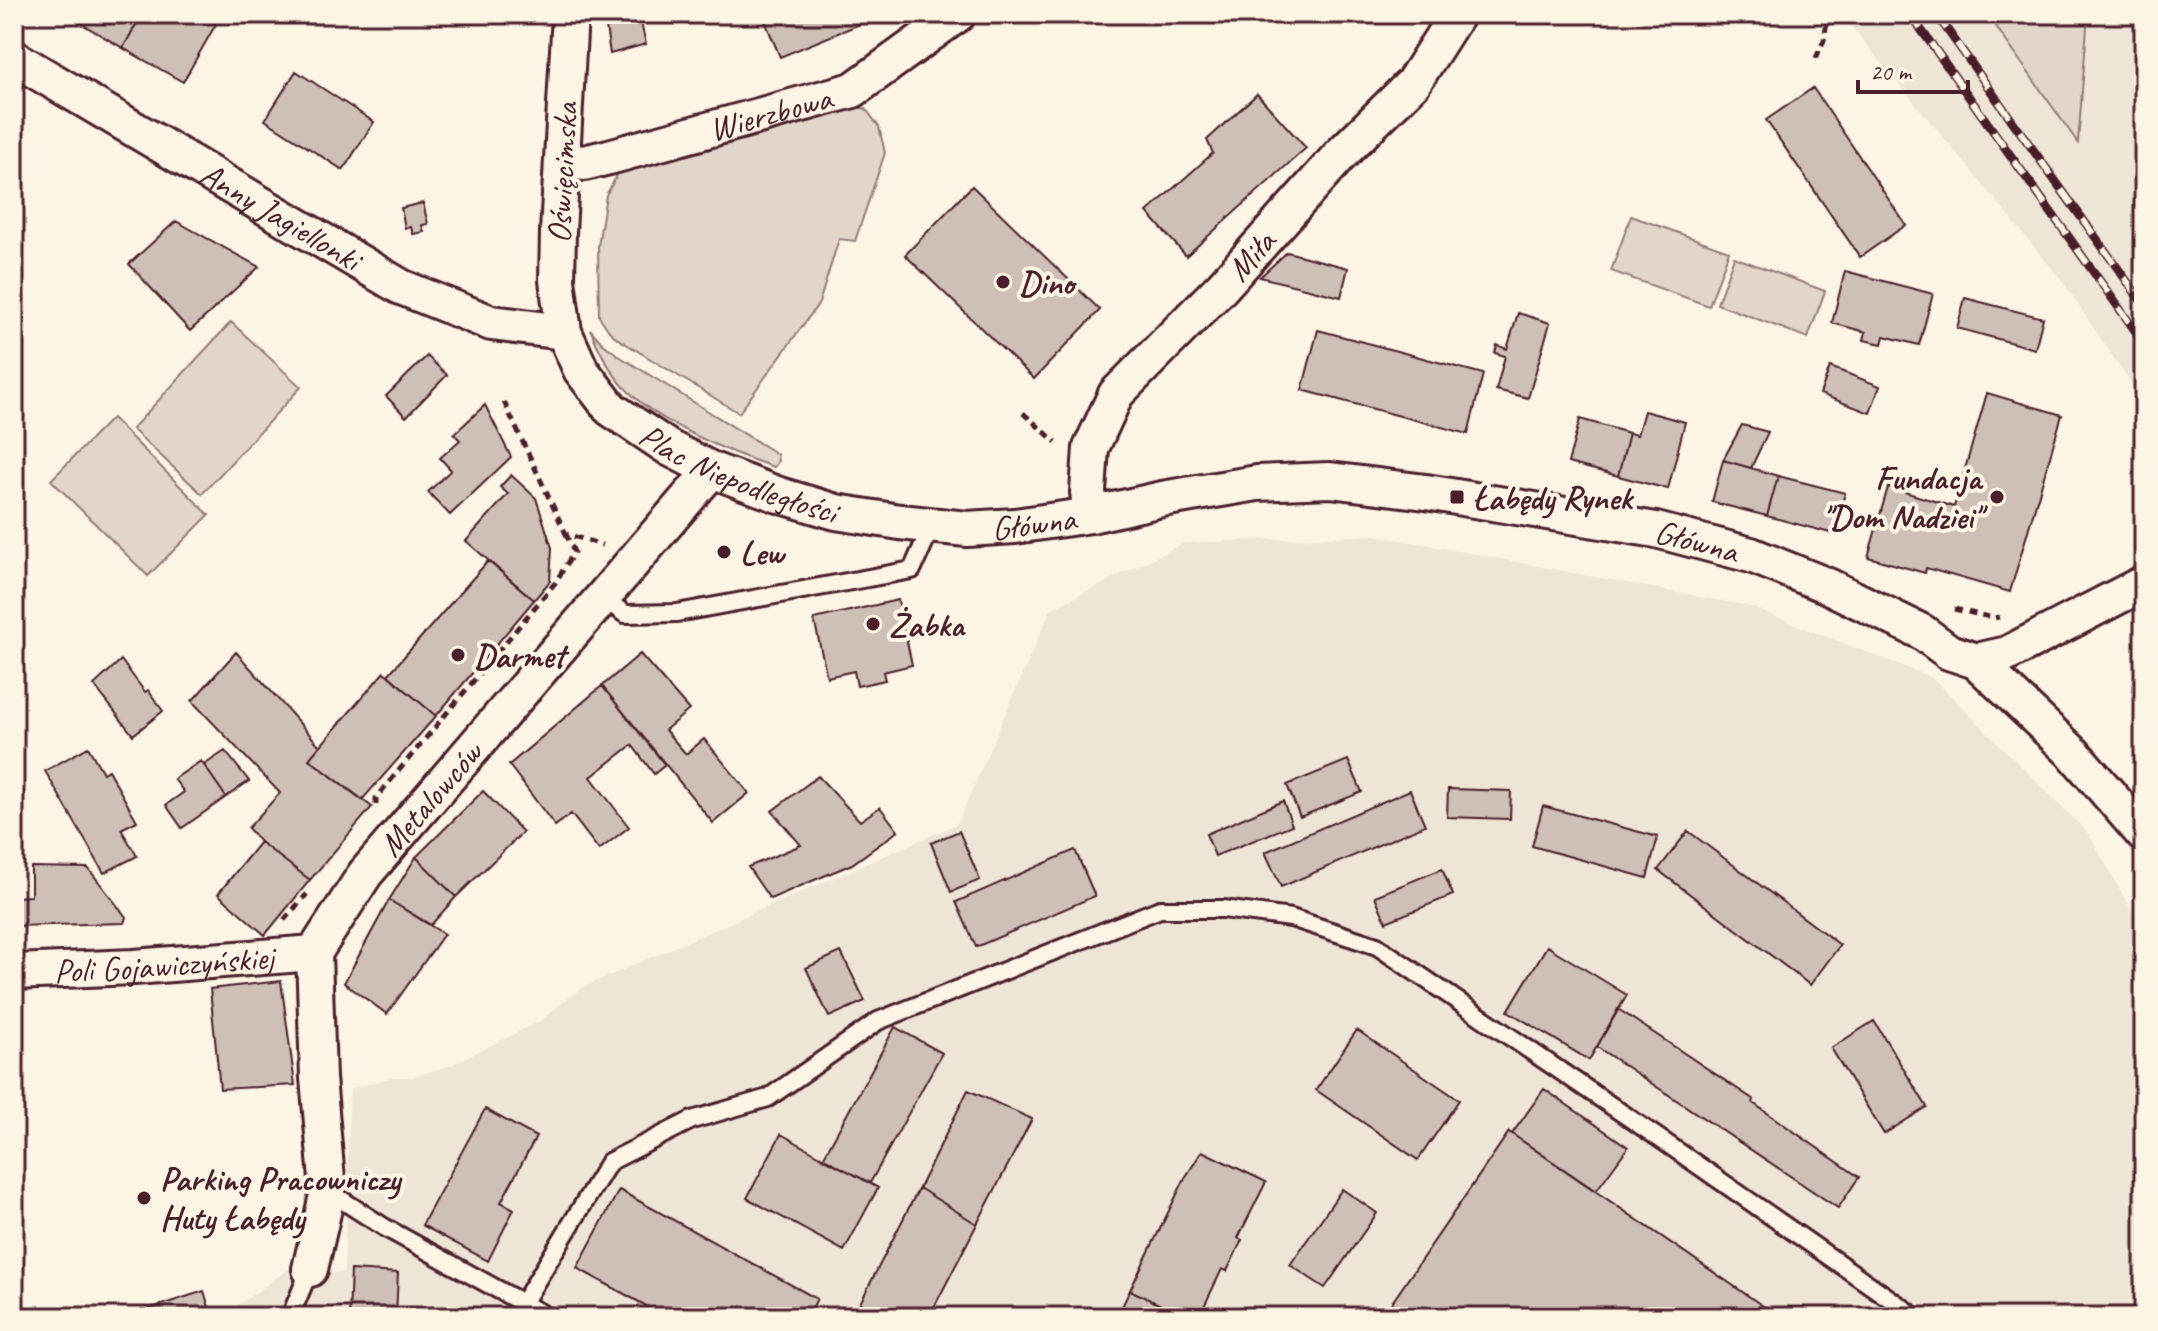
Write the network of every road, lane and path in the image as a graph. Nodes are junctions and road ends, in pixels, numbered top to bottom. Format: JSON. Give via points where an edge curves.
{"nodes":[{"id":1,"x":958,"y":14,"type":"edge"},
{"id":2,"x":1457,"y":14,"type":"edge"},
{"id":3,"x":1828,"y":14,"type":"edge"},
{"id":4,"x":563,"y":20,"type":"edge"},
{"id":5,"x":14,"y":58,"type":"edge"},
{"id":6,"x":1816,"y":58,"type":"dead end"},
{"id":7,"x":563,"y":160,"type":"junction"},
{"id":8,"x":564,"y":332,"type":"junction"},
{"id":9,"x":504,"y":402,"type":"dead end"},
{"id":10,"x":1023,"y":413,"type":"dead end"},
{"id":11,"x":1060,"y":445,"type":"dead end"},
{"id":12,"x":712,"y":470,"type":"junction"},
{"id":13,"x":1091,"y":515,"type":"junction"},
{"id":14,"x":932,"y":525,"type":"junction"},
{"id":15,"x":967,"y":529,"type":"joint"},
{"id":16,"x":566,"y":534,"type":"junction"},
{"id":17,"x":603,"y":546,"type":"dead end"},
{"id":18,"x":2144,"y":583,"type":"edge"},
{"id":19,"x":603,"y":598,"type":"junction"},
{"id":20,"x":1952,"y":609,"type":"dead end"},
{"id":21,"x":2009,"y":615,"type":"dead end"},
{"id":22,"x":1976,"y":661,"type":"junction"},
{"id":23,"x":376,"y":811,"type":"dead end"},
{"id":24,"x":2144,"y":835,"type":"edge"},
{"id":25,"x":307,"y":894,"type":"dead end"},
{"id":26,"x":278,"y":926,"type":"dead end"},
{"id":27,"x":314,"y":953,"type":"junction"},
{"id":28,"x":14,"y":972,"type":"edge"},
{"id":29,"x":328,"y":1191,"type":"junction"},
{"id":30,"x":310,"y":1269,"type":"joint"},
{"id":31,"x":523,"y":1303,"type":"junction"},
{"id":32,"x":290,"y":1317,"type":"edge"},
{"id":33,"x":548,"y":1317,"type":"edge"},
{"id":34,"x":1916,"y":1317,"type":"edge"}],
"edges":[{"from":1,"to":7,"type":"street","name":"Wierzbowa","via":[[853,90],[584,163]]},
{"from":2,"to":13,"type":"street","name":"Miła","via":[[1413,83],[1116,394],[1091,448]]},
{"from":3,"to":6,"type":"path"},
{"from":4,"to":7,"type":"street","name":"Oświęcimska"},
{"from":5,"to":8,"type":"street","name":"Anny Jagiellonki","via":[[401,287],[491,323]]},
{"from":7,"to":8,"type":"street","name":"Oświęcimska","via":[[557,280]]},
{"from":8,"to":12,"type":"street","name":"Plac Niepodległości","via":[[581,370],[611,409]]},
{"from":9,"to":16,"type":"path"},
{"from":10,"to":11,"type":"path"},
{"from":12,"to":14,"type":"street","name":"Plac Niepodległości","via":[[836,512]]},
{"from":12,"to":19,"type":"street","name":"Metalowców"},
{"from":13,"to":15,"type":"street","name":"Główna"},
{"from":13,"to":22,"type":"street","name":"Główna","via":[[1257,483],[1330,480],[1580,516],[1751,555],[1842,592],[1922,632],[1949,652]]},
{"from":14,"to":15,"type":"street","name":"Plac Niepodległości"},
{"from":14,"to":19,"type":"lane","via":[[912,570],[677,613],[625,614]]},
{"from":16,"to":17,"type":"path"},
{"from":16,"to":23,"type":"path","via":[[574,552],[555,583],[376,798]]},
{"from":18,"to":22,"type":"street","via":[[2007,654]]},
{"from":19,"to":27,"type":"street","name":"Metalowców","via":[[365,874]]},
{"from":20,"to":21,"type":"path","via":[[1994,618]]},
{"from":22,"to":24,"type":"street","name":"Główna","via":[[2074,754]]},
{"from":25,"to":26,"type":"path"},
{"from":27,"to":28,"type":"street","name":"Poli Gojawiczyńskiej"},
{"from":27,"to":29,"type":"street"},
{"from":29,"to":30,"type":"street"},
{"from":29,"to":31,"type":"lane"},
{"from":30,"to":32,"type":"lane"},
{"from":31,"to":33,"type":"lane"},
{"from":31,"to":34,"type":"lane","via":[[609,1162],[692,1120],[768,1098],[878,1021],[1160,909],[1223,909],[1291,918],[1377,946]]}]}
